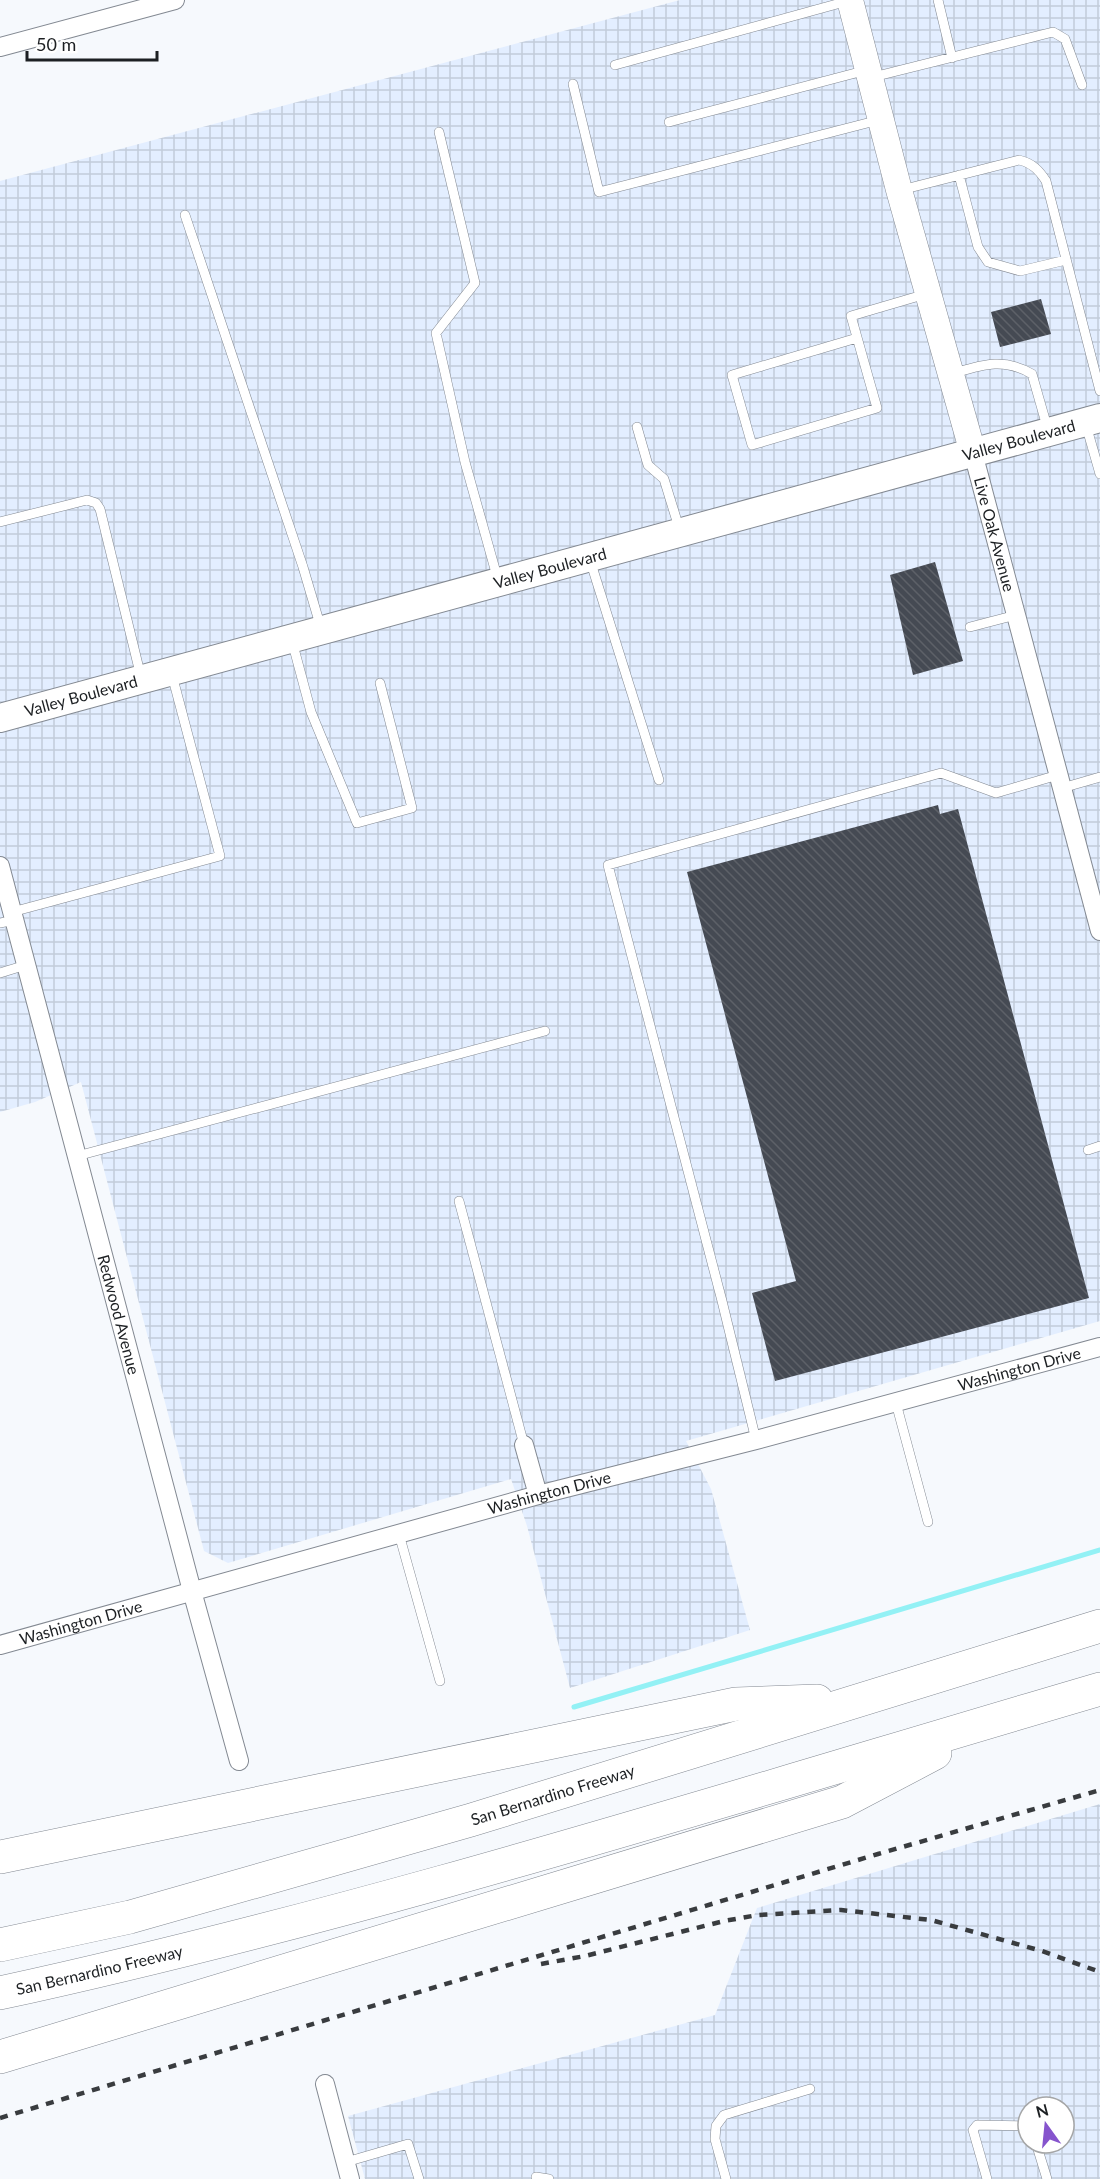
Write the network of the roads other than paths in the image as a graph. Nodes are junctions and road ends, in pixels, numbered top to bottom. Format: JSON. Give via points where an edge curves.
{"nodes":[{"id":1,"x":175,"y":0,"type":"edge"},
{"id":2,"x":850,"y":0,"type":"edge"},
{"id":3,"x":938,"y":0,"type":"edge"},
{"id":4,"x":0,"y":47,"type":"edge"},
{"id":5,"x":952,"y":58,"type":"junction"},
{"id":6,"x":615,"y":65,"type":"dead end"},
{"id":7,"x":870,"y":74,"type":"junction"},
{"id":8,"x":573,"y":84,"type":"dead end"},
{"id":9,"x":1082,"y":85,"type":"dead end"},
{"id":10,"x":882,"y":120,"type":"junction"},
{"id":11,"x":669,"y":122,"type":"dead end"},
{"id":12,"x":439,"y":132,"type":"dead end"},
{"id":13,"x":959,"y":175,"type":"junction"},
{"id":14,"x":899,"y":190,"type":"junction"},
{"id":15,"x":185,"y":215,"type":"dead end"},
{"id":16,"x":1066,"y":260,"type":"junction"},
{"id":17,"x":928,"y":294,"type":"junction"},
{"id":18,"x":857,"y":338,"type":"junction"},
{"id":19,"x":951,"y":374,"type":"junction"},
{"id":20,"x":1100,"y":391,"type":"edge"},
{"id":21,"x":1093,"y":420,"type":"edge"},
{"id":22,"x":637,"y":427,"type":"dead end"},
{"id":23,"x":1048,"y":432,"type":"junction"},
{"id":24,"x":973,"y":453,"type":"junction"},
{"id":25,"x":1100,"y":474,"type":"edge"},
{"id":26,"x":0,"y":522,"type":"edge"},
{"id":27,"x":680,"y":533,"type":"junction"},
{"id":28,"x":590,"y":558,"type":"junction"},
{"id":29,"x":498,"y":582,"type":"junction"},
{"id":30,"x":1016,"y":615,"type":"junction"},
{"id":31,"x":970,"y":627,"type":"dead end"},
{"id":32,"x":321,"y":631,"type":"junction"},
{"id":33,"x":292,"y":639,"type":"junction"},
{"id":34,"x":171,"y":672,"type":"junction"},
{"id":35,"x":141,"y":680,"type":"junction"},
{"id":36,"x":380,"y":683,"type":"dead end"},
{"id":37,"x":0,"y":718,"type":"edge"},
{"id":38,"x":1100,"y":777,"type":"edge"},
{"id":39,"x":659,"y":780,"type":"dead end"},
{"id":40,"x":1060,"y":781,"type":"junction"},
{"id":41,"x":0,"y":866,"type":"edge"},
{"id":42,"x":9,"y":918,"type":"edge"},
{"id":43,"x":1100,"y":931,"type":"edge"},
{"id":44,"x":26,"y":965,"type":"junction"},
{"id":45,"x":0,"y":973,"type":"edge"},
{"id":46,"x":545,"y":1031,"type":"dead end"},
{"id":47,"x":1100,"y":1146,"type":"edge"},
{"id":48,"x":1088,"y":1150,"type":"dead end"},
{"id":49,"x":76,"y":1156,"type":"junction"},
{"id":50,"x":459,"y":1201,"type":"dead end"},
{"id":51,"x":1100,"y":1347,"type":"edge"},
{"id":52,"x":896,"y":1403,"type":"junction"},
{"id":53,"x":756,"y":1440,"type":"junction"},
{"id":54,"x":524,"y":1444,"type":"joint"},
{"id":55,"x":538,"y":1496,"type":"junction"},
{"id":56,"x":928,"y":1522,"type":"dead end"},
{"id":57,"x":399,"y":1534,"type":"junction"},
{"id":58,"x":192,"y":1591,"type":"junction"},
{"id":59,"x":1100,"y":1626,"type":"edge"},
{"id":60,"x":0,"y":1645,"type":"edge"},
{"id":61,"x":440,"y":1682,"type":"dead end"},
{"id":62,"x":1100,"y":1689,"type":"edge"},
{"id":63,"x":860,"y":1700,"type":"junction"},
{"id":64,"x":997,"y":1719,"type":"junction"},
{"id":65,"x":239,"y":1761,"type":"dead end"},
{"id":66,"x":0,"y":1857,"type":"edge"},
{"id":67,"x":0,"y":1945,"type":"edge"},
{"id":68,"x":0,"y":1993,"type":"edge"},
{"id":69,"x":0,"y":2057,"type":"edge"},
{"id":70,"x":325,"y":2084,"type":"dead end"},
{"id":71,"x":810,"y":2089,"type":"dead end"},
{"id":72,"x":1016,"y":2126,"type":"edge"},
{"id":73,"x":1040,"y":2155,"type":"edge"},
{"id":74,"x":348,"y":2170,"type":"edge"},
{"id":75,"x":536,"y":2177,"type":"dead end"},
{"id":76,"x":418,"y":2179,"type":"edge"},
{"id":77,"x":549,"y":2179,"type":"edge"},
{"id":78,"x":726,"y":2179,"type":"edge"},
{"id":79,"x":987,"y":2179,"type":"edge"},
{"id":80,"x":1047,"y":2179,"type":"edge"}],
"edges":[{"from":1,"to":4,"type":"street"},
{"from":2,"to":6,"type":"lane"},
{"from":2,"to":7,"type":"street","name":"Live Oak Avenue"},
{"from":3,"to":5,"type":"lane"},
{"from":5,"to":7,"type":"lane"},
{"from":5,"to":9,"type":"lane","via":[[1053,32],[1065,39]]},
{"from":7,"to":10,"type":"street","name":"Live Oak Avenue"},
{"from":7,"to":11,"type":"lane"},
{"from":8,"to":10,"type":"lane","via":[[599,192]]},
{"from":10,"to":14,"type":"street","name":"Live Oak Avenue"},
{"from":12,"to":29,"type":"lane","via":[[475,283],[436,333],[465,462]]},
{"from":13,"to":14,"type":"lane"},
{"from":13,"to":16,"type":"lane","via":[[978,248],[988,262],[1020,271]]},
{"from":13,"to":16,"type":"lane","via":[[1019,160],[1029,162],[1046,181]]},
{"from":14,"to":17,"type":"street","name":"Live Oak Avenue"},
{"from":15,"to":32,"type":"lane"},
{"from":16,"to":20,"type":"lane"},
{"from":17,"to":18,"type":"lane","via":[[851,316]]},
{"from":17,"to":19,"type":"street","name":"Live Oak Avenue"},
{"from":18,"to":18,"type":"lane","via":[[877,408],[752,445],[732,375]]},
{"from":19,"to":23,"type":"lane","via":[[982,364],[1004,363],[1022,368],[1032,374]]},
{"from":19,"to":24,"type":"street","name":"Live Oak Avenue"},
{"from":21,"to":23,"type":"main road","name":"Valley Boulevard"},
{"from":21,"to":25,"type":"lane"},
{"from":22,"to":27,"type":"lane","via":[[648,465],[664,479]]},
{"from":23,"to":24,"type":"main road","name":"Valley Boulevard"},
{"from":24,"to":27,"type":"main road","name":"Valley Boulevard"},
{"from":24,"to":30,"type":"street","name":"Live Oak Avenue"},
{"from":26,"to":35,"type":"lane","via":[[87,500],[96,503]]},
{"from":27,"to":28,"type":"main road","name":"Valley Boulevard"},
{"from":28,"to":29,"type":"main road","name":"Valley Boulevard"},
{"from":28,"to":39,"type":"lane"},
{"from":29,"to":32,"type":"main road","name":"Valley Boulevard"},
{"from":30,"to":31,"type":"lane"},
{"from":30,"to":40,"type":"street","name":"Live Oak Avenue"},
{"from":32,"to":33,"type":"main road","name":"Valley Boulevard"},
{"from":33,"to":34,"type":"main road","name":"Valley Boulevard"},
{"from":33,"to":36,"type":"lane","via":[[311,712],[357,823],[412,808]]},
{"from":34,"to":35,"type":"main road","name":"Valley Boulevard"},
{"from":34,"to":42,"type":"lane","via":[[220,856]]},
{"from":35,"to":37,"type":"main road","name":"Valley Boulevard"},
{"from":38,"to":40,"type":"lane"},
{"from":40,"to":43,"type":"street","name":"Live Oak Avenue"},
{"from":40,"to":53,"type":"lane","via":[[996,793],[941,773],[608,865]]},
{"from":41,"to":42,"type":"street","name":"Redwood Avenue"},
{"from":42,"to":44,"type":"street","name":"Redwood Avenue"},
{"from":44,"to":45,"type":"lane"},
{"from":44,"to":49,"type":"street","name":"Redwood Avenue"},
{"from":46,"to":49,"type":"lane"},
{"from":47,"to":48,"type":"lane"},
{"from":49,"to":58,"type":"street","name":"Redwood Avenue"},
{"from":50,"to":54,"type":"lane"},
{"from":51,"to":52,"type":"street","name":"Washington Drive"},
{"from":52,"to":53,"type":"street","name":"Washington Drive"},
{"from":52,"to":56,"type":"lane"},
{"from":53,"to":55,"type":"street","name":"Washington Drive"},
{"from":54,"to":55,"type":"street"},
{"from":55,"to":57,"type":"street","name":"Washington Drive"},
{"from":57,"to":58,"type":"street","name":"Washington Drive"},
{"from":57,"to":61,"type":"lane"},
{"from":58,"to":60,"type":"street","name":"Washington Drive"},
{"from":58,"to":65,"type":"street","name":"Redwood Avenue"},
{"from":59,"to":63,"type":"highway","name":"San Bernardino Freeway"},
{"from":62,"to":64,"type":"highway","name":"San Bernardino Freeway"},
{"from":63,"to":66,"type":"highway","via":[[736,1704]]},
{"from":63,"to":67,"type":"highway","name":"San Bernardino Freeway","via":[[403,1839],[130,1917]]},
{"from":64,"to":68,"type":"highway","name":"San Bernardino Freeway","via":[[469,1875],[136,1963]]},
{"from":64,"to":69,"type":"highway","via":[[842,1802]]},
{"from":70,"to":74,"type":"street"},
{"from":71,"to":78,"type":"lane","via":[[724,2115],[716,2126],[715,2139]]},
{"from":72,"to":79,"type":"lane","via":[[977,2125],[973,2130]]},
{"from":73,"to":80,"type":"lane"},
{"from":74,"to":76,"type":"lane","via":[[408,2144]]},
{"from":75,"to":77,"type":"lane"}]}
